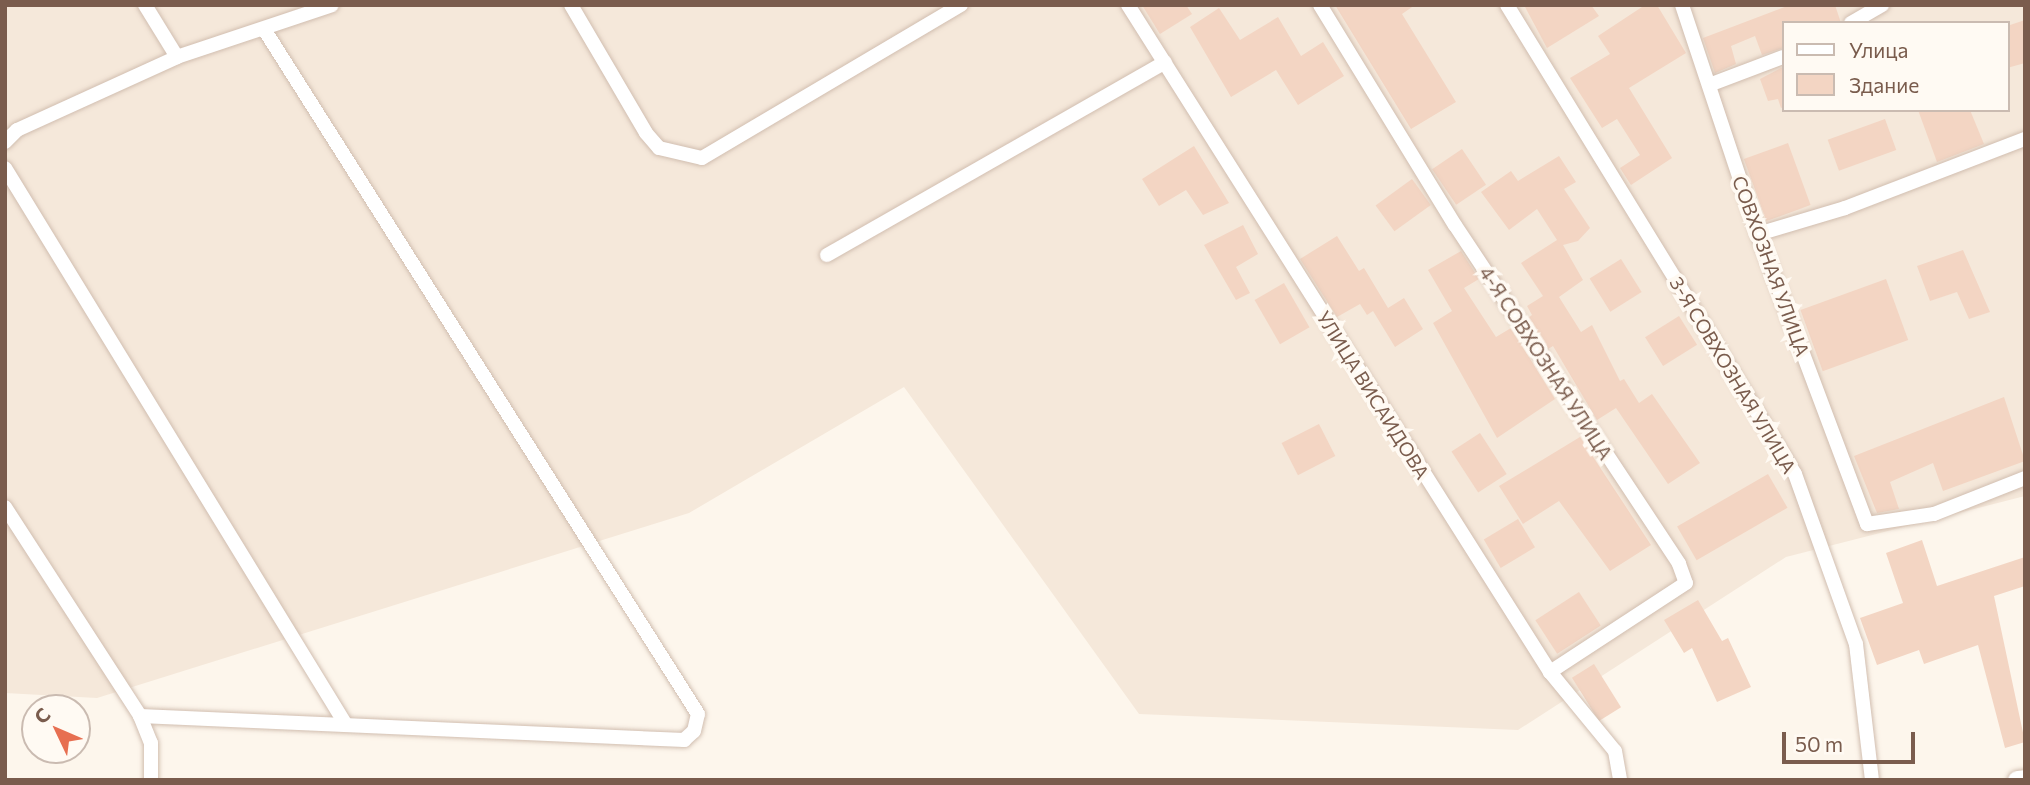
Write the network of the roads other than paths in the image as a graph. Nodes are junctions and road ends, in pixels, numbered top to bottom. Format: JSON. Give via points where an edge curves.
{"nodes":[{"id":1,"x":145,"y":5,"type":"edge"},
{"id":2,"x":332,"y":5,"type":"edge"},
{"id":3,"x":570,"y":5,"type":"edge"},
{"id":4,"x":961,"y":5,"type":"edge"},
{"id":5,"x":1128,"y":5,"type":"edge"},
{"id":6,"x":1320,"y":5,"type":"edge"},
{"id":7,"x":1507,"y":5,"type":"edge"},
{"id":8,"x":1682,"y":5,"type":"edge"},
{"id":9,"x":1882,"y":5,"type":"edge"},
{"id":10,"x":1854,"y":21,"type":"edge"},
{"id":11,"x":264,"y":29,"type":"junction"},
{"id":12,"x":177,"y":57,"type":"junction"},
{"id":13,"x":1782,"y":57,"type":"edge"},
{"id":14,"x":1165,"y":62,"type":"junction"},
{"id":15,"x":1709,"y":85,"type":"junction"},
{"id":16,"x":2025,"y":139,"type":"edge"},
{"id":17,"x":5,"y":142,"type":"edge"},
{"id":18,"x":5,"y":168,"type":"edge"},
{"id":19,"x":1758,"y":234,"type":"junction"},
{"id":20,"x":827,"y":255,"type":"dead end"},
{"id":21,"x":2025,"y":478,"type":"edge"},
{"id":22,"x":5,"y":507,"type":"edge"},
{"id":23,"x":1550,"y":672,"type":"junction"},
{"id":24,"x":140,"y":716,"type":"junction"},
{"id":25,"x":346,"y":725,"type":"junction"},
{"id":26,"x":2025,"y":779,"type":"edge"},
{"id":27,"x":151,"y":780,"type":"edge"},
{"id":28,"x":1620,"y":780,"type":"edge"},
{"id":29,"x":1872,"y":780,"type":"edge"},
{"id":30,"x":2017,"y":780,"type":"edge"}],
"edges":[{"from":1,"to":12,"type":"street"},
{"from":2,"to":11,"type":"street"},
{"from":3,"to":4,"type":"street","via":[[659,148],[682,157],[702,158]]},
{"from":5,"to":14,"type":"street","name":"УЛИЦА ВИСАИДОВА"},
{"from":6,"to":23,"type":"street","name":"4-Я СОВХОЗНАЯ УЛИЦА","via":[[1455,225],[1679,564],[1686,583]]},
{"from":7,"to":29,"type":"street","name":"3-Я СОВХОЗНАЯ УЛИЦА","via":[[1795,474],[1856,644]]},
{"from":8,"to":15,"type":"street","name":"СОВХОЗНАЯ УЛИЦА"},
{"from":9,"to":10,"type":"street"},
{"from":11,"to":12,"type":"street"},
{"from":11,"to":25,"type":"street","via":[[698,714],[694,731],[684,740]]},
{"from":12,"to":17,"type":"street","via":[[17,130]]},
{"from":13,"to":15,"type":"street"},
{"from":14,"to":20,"type":"street"},
{"from":14,"to":23,"type":"street","name":"УЛИЦА ВИСАИДОВА"},
{"from":15,"to":19,"type":"street","name":"СОВХОЗНАЯ УЛИЦА"},
{"from":16,"to":19,"type":"street","via":[[1845,208]]},
{"from":18,"to":25,"type":"street"},
{"from":19,"to":21,"type":"street","name":"СОВХОЗНАЯ УЛИЦА","via":[[1867,524],[1934,514]]},
{"from":22,"to":24,"type":"street"},
{"from":23,"to":28,"type":"street","name":"УЛИЦА ВИСАИДОВА","via":[[1615,751]]},
{"from":24,"to":25,"type":"street"},
{"from":24,"to":27,"type":"street","via":[[151,743]]},
{"from":26,"to":30,"type":"main road"}]}
